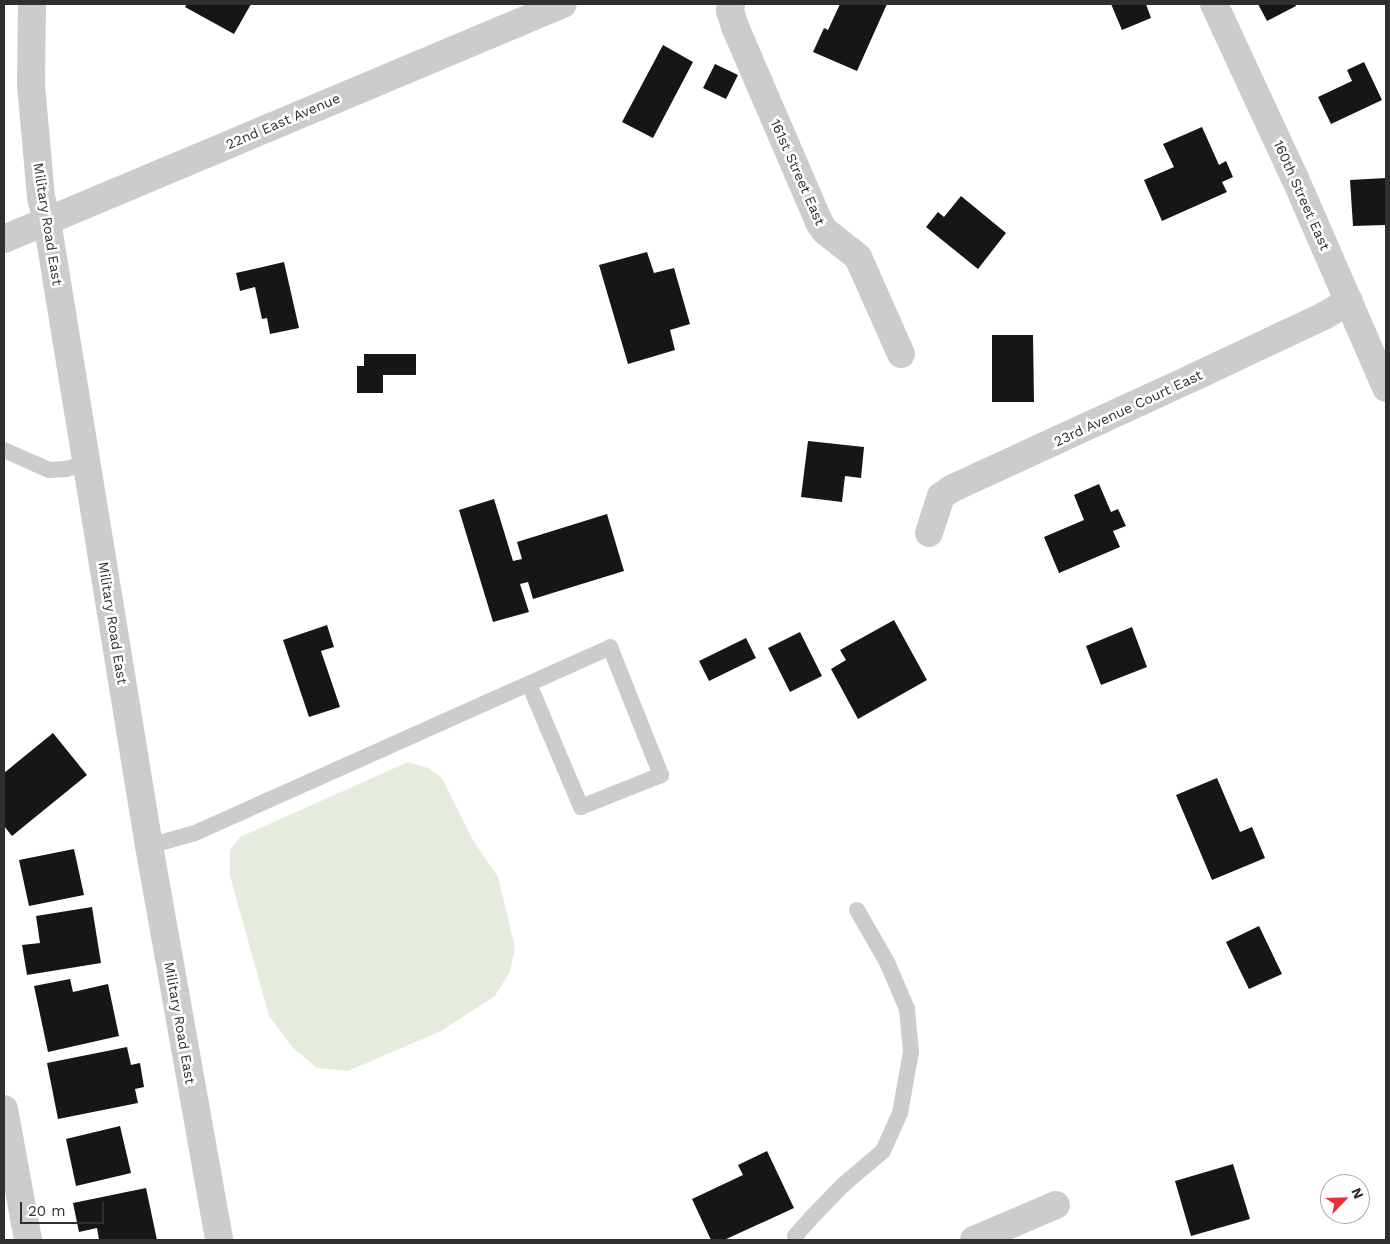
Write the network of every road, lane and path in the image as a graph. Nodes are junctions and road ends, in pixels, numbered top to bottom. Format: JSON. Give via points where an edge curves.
{"nodes":[{"id":1,"x":32,"y":4,"type":"edge"},
{"id":2,"x":563,"y":4,"type":"edge"},
{"id":3,"x":731,"y":4,"type":"edge"},
{"id":4,"x":1214,"y":4,"type":"edge"},
{"id":5,"x":47,"y":221,"type":"junction"},
{"id":6,"x":4,"y":239,"type":"edge"},
{"id":7,"x":1349,"y":300,"type":"junction"},
{"id":8,"x":901,"y":354,"type":"dead end"},
{"id":9,"x":1386,"y":388,"type":"edge"},
{"id":10,"x":4,"y":450,"type":"edge"},
{"id":11,"x":87,"y":462,"type":"junction"},
{"id":12,"x":929,"y":533,"type":"dead end"},
{"id":13,"x":529,"y":684,"type":"junction"},
{"id":14,"x":149,"y":846,"type":"junction"},
{"id":15,"x":857,"y":910,"type":"dead end"},
{"id":16,"x":4,"y":1109,"type":"edge"},
{"id":17,"x":1056,"y":1205,"type":"dead end"},
{"id":18,"x":28,"y":1240,"type":"edge"},
{"id":19,"x":219,"y":1240,"type":"edge"},
{"id":20,"x":796,"y":1240,"type":"edge"},
{"id":21,"x":974,"y":1240,"type":"edge"}],
"edges":[{"from":1,"to":5,"type":"street","name":"Military Road East","via":[[30,42],[34,131],[41,198]]},
{"from":2,"to":5,"type":"street","name":"22nd East Avenue"},
{"from":3,"to":8,"type":"street","name":"161st Street East","via":[[736,29],[820,224],[858,257]]},
{"from":4,"to":7,"type":"street","name":"160th Street East"},
{"from":5,"to":6,"type":"street","name":"22nd East Avenue"},
{"from":5,"to":11,"type":"street","name":"Military Road East"},
{"from":7,"to":9,"type":"street","name":"160th Street East"},
{"from":7,"to":12,"type":"street","name":"23rd Avenue Court East","via":[[1324,316],[953,488],[941,496]]},
{"from":10,"to":11,"type":"lane","via":[[49,470],[66,469]]},
{"from":11,"to":14,"type":"street","name":"Military Road East"},
{"from":13,"to":13,"type":"lane","via":[[610,648],[661,775],[581,807]]},
{"from":13,"to":14,"type":"lane","via":[[195,833]]},
{"from":14,"to":19,"type":"street","name":"Military Road East"},
{"from":15,"to":20,"type":"lane","via":[[887,962],[907,1009],[911,1052],[900,1113],[883,1151],[837,1191],[795,1236]]},
{"from":16,"to":18,"type":"street"},
{"from":17,"to":21,"type":"street"}]}
